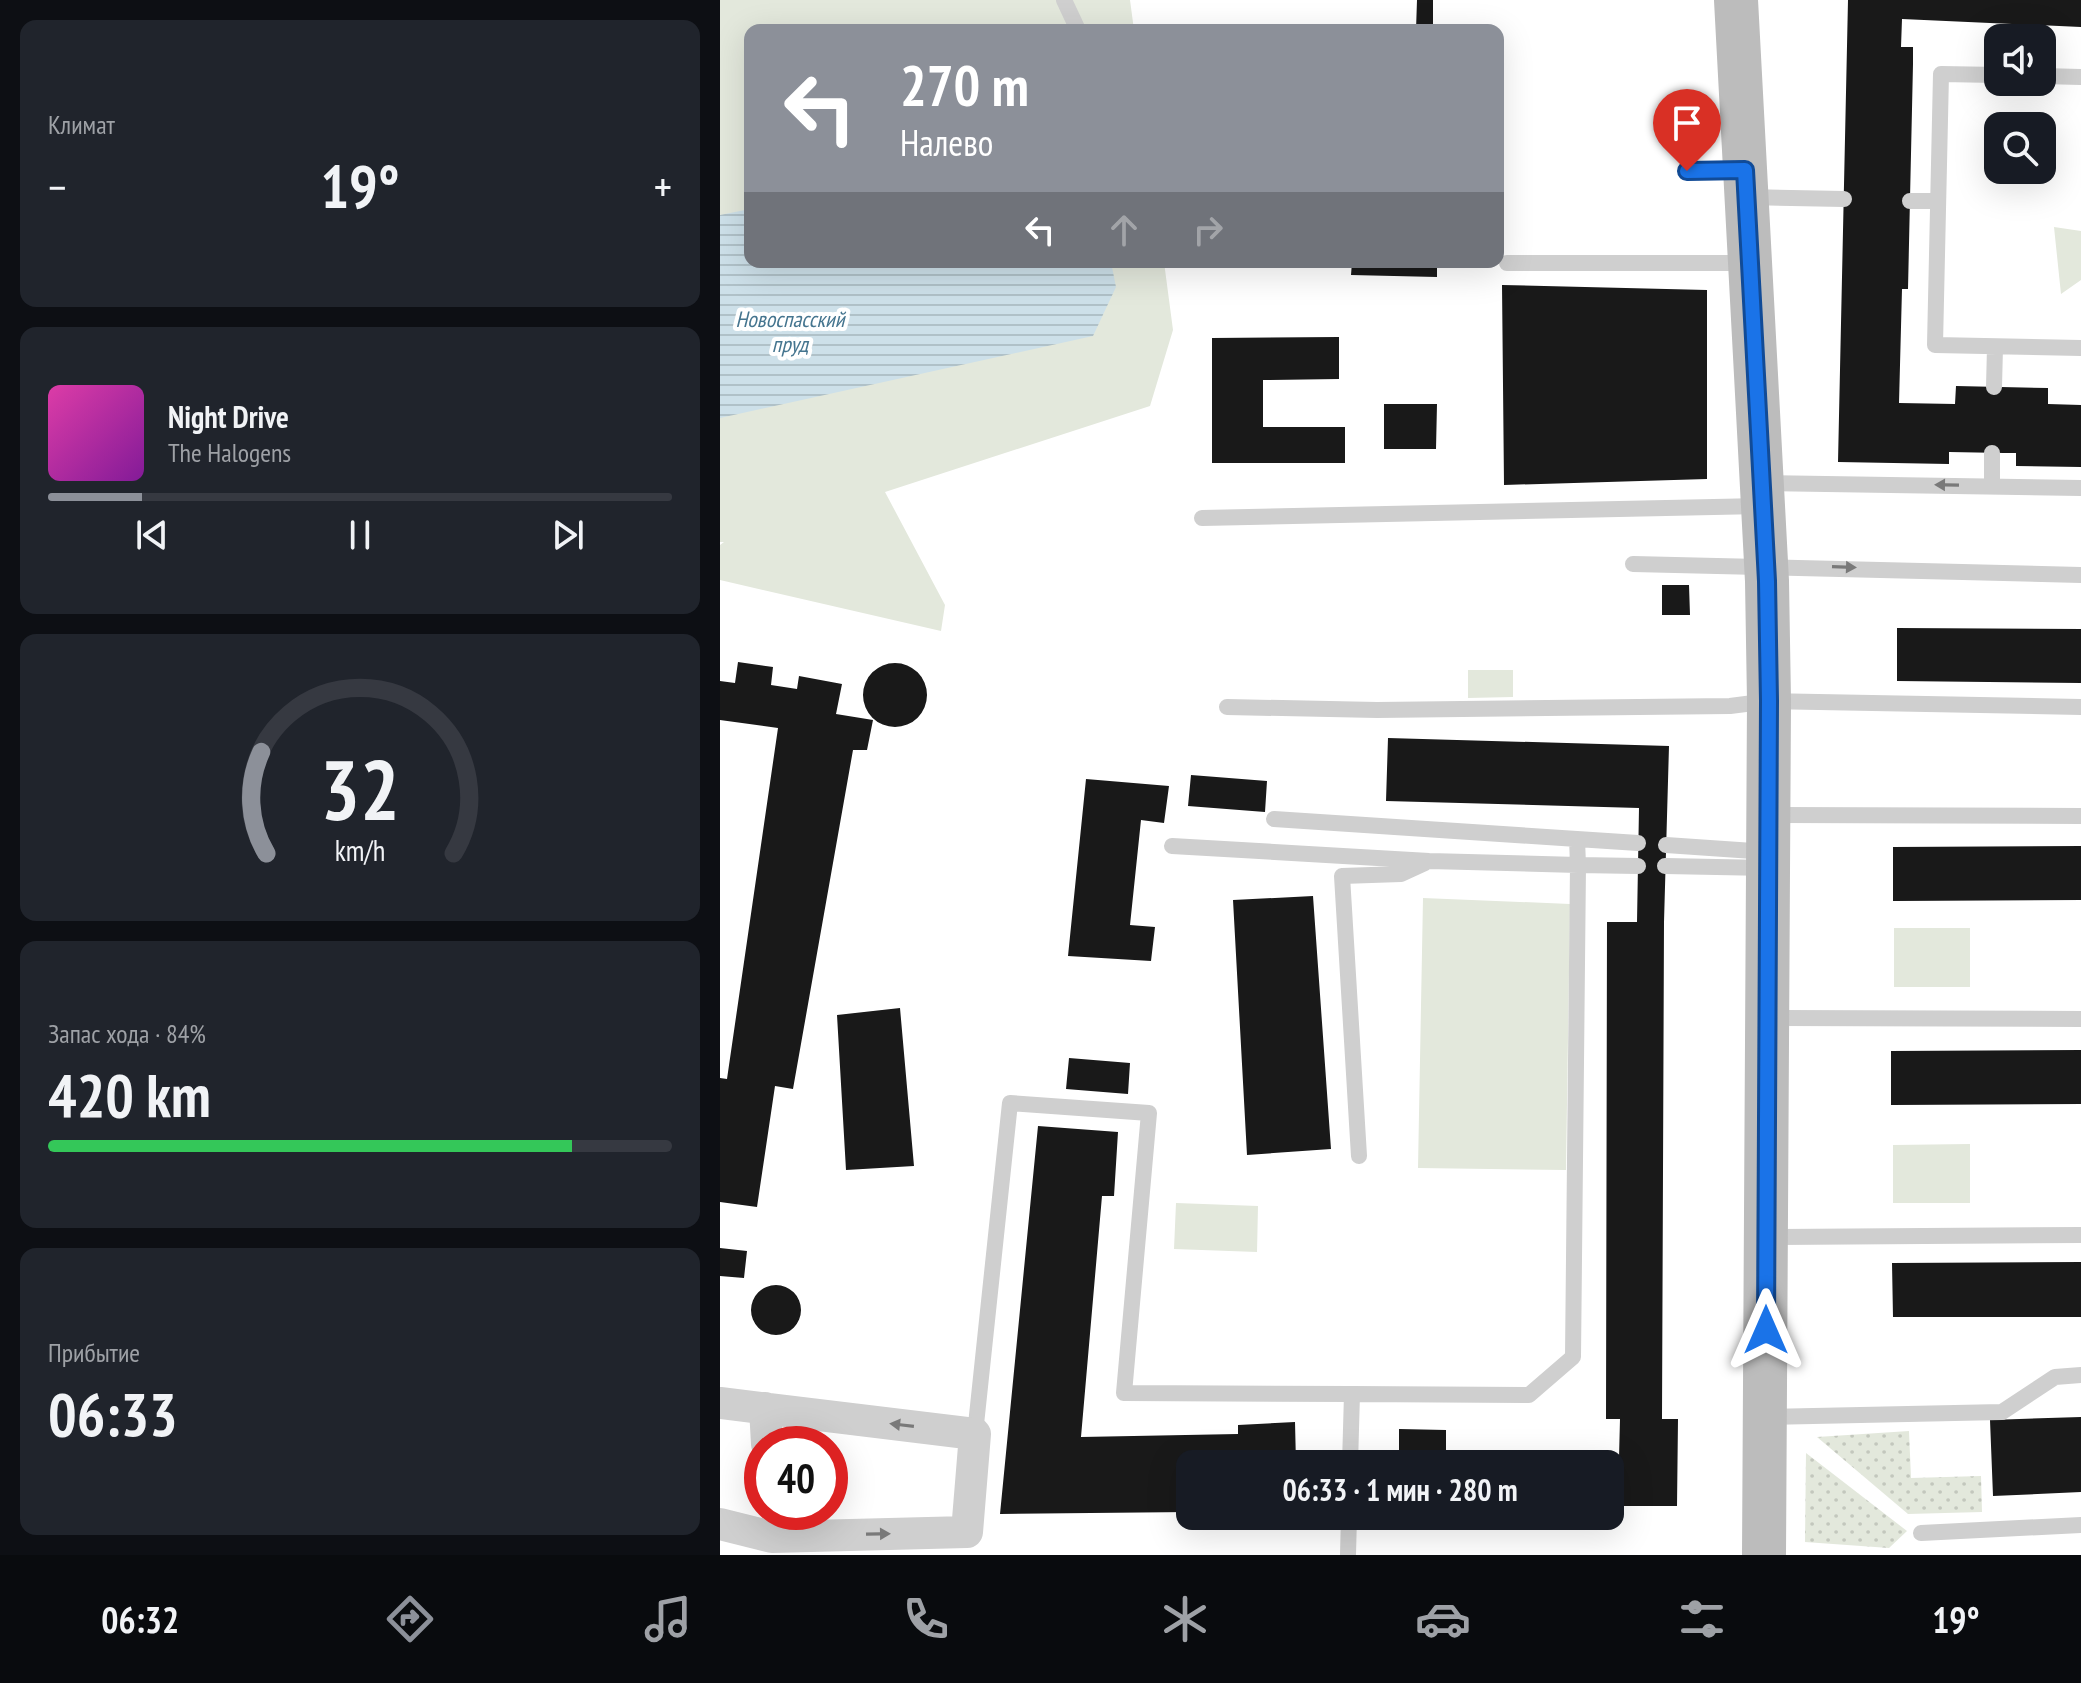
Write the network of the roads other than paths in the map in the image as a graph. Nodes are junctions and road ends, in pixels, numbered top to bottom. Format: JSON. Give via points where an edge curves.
{"nodes":[{"id":1,"x":1064,"y":0,"type":"edge"},
{"id":2,"x":1736,"y":0,"type":"edge"},
{"id":3,"x":1075,"y":24,"type":"edge"},
{"id":4,"x":1984,"y":75,"type":"edge"},
{"id":5,"x":2056,"y":76,"type":"edge"},
{"id":6,"x":2081,"y":77,"type":"edge"},
{"id":7,"x":1687,"y":171,"type":"dead end"},
{"id":8,"x":1745,"y":184,"type":"junction"},
{"id":9,"x":1844,"y":199,"type":"dead end"},
{"id":10,"x":1910,"y":201,"type":"dead end"},
{"id":11,"x":1938,"y":201,"type":"junction"},
{"id":12,"x":1507,"y":263,"type":"dead end"},
{"id":13,"x":1750,"y":263,"type":"junction"},
{"id":14,"x":1995,"y":347,"type":"junction"},
{"id":15,"x":2081,"y":348,"type":"edge"},
{"id":16,"x":1994,"y":387,"type":"dead end"},
{"id":17,"x":1992,"y":453,"type":"dead end"},
{"id":18,"x":1992,"y":486,"type":"junction"},
{"id":19,"x":2081,"y":488,"type":"edge"},
{"id":20,"x":1762,"y":494,"type":"junction"},
{"id":21,"x":1202,"y":518,"type":"dead end"},
{"id":22,"x":1633,"y":564,"type":"dead end"},
{"id":23,"x":1766,"y":565,"type":"junction"},
{"id":24,"x":2081,"y":575,"type":"edge"},
{"id":25,"x":1769,"y":701,"type":"junction"},
{"id":26,"x":1227,"y":707,"type":"dead end"},
{"id":27,"x":2081,"y":707,"type":"edge"},
{"id":28,"x":2081,"y":816,"type":"edge"},
{"id":29,"x":1274,"y":819,"type":"dead end"},
{"id":30,"x":1577,"y":839,"type":"junction"},
{"id":31,"x":1638,"y":843,"type":"dead end"},
{"id":32,"x":1666,"y":845,"type":"dead end"},
{"id":33,"x":1768,"y":845,"type":"junction"},
{"id":34,"x":1172,"y":846,"type":"dead end"},
{"id":35,"x":1429,"y":861,"type":"junction"},
{"id":36,"x":1578,"y":865,"type":"junction"},
{"id":37,"x":1638,"y":866,"type":"dead end"},
{"id":38,"x":1665,"y":866,"type":"dead end"},
{"id":39,"x":1768,"y":1018,"type":"junction"},
{"id":40,"x":2081,"y":1019,"type":"edge"},
{"id":41,"x":1359,"y":1156,"type":"dead end"},
{"id":42,"x":2081,"y":1235,"type":"edge"},
{"id":43,"x":1767,"y":1237,"type":"junction"},
{"id":44,"x":2081,"y":1375,"type":"edge"},
{"id":45,"x":1352,"y":1394,"type":"junction"},
{"id":46,"x":720,"y":1403,"type":"edge"},
{"id":47,"x":765,"y":1408,"type":"junction"},
{"id":48,"x":1765,"y":1417,"type":"junction"},
{"id":49,"x":766,"y":1426,"type":"edge"},
{"id":50,"x":975,"y":1434,"type":"junction"},
{"id":51,"x":1350,"y":1450,"type":"edge"},
{"id":52,"x":720,"y":1524,"type":"edge"},
{"id":53,"x":2081,"y":1525,"type":"edge"},
{"id":54,"x":1349,"y":1530,"type":"edge"},
{"id":55,"x":1921,"y":1533,"type":"dead end"},
{"id":56,"x":770,"y":1535,"type":"edge"},
{"id":57,"x":967,"y":1543,"type":"edge"},
{"id":58,"x":1348,"y":1555,"type":"edge"},
{"id":59,"x":1764,"y":1555,"type":"edge"}],
"edges":[{"from":1,"to":3,"type":"lane"},
{"from":2,"to":8,"type":"street"},
{"from":4,"to":11,"type":"lane","via":[[1941,74]]},
{"from":5,"to":6,"type":"lane"},
{"from":7,"to":8,"type":"lane"},
{"from":8,"to":9,"type":"lane"},
{"from":8,"to":13,"type":"street"},
{"from":10,"to":11,"type":"lane"},
{"from":11,"to":14,"type":"lane","via":[[1935,345]]},
{"from":12,"to":13,"type":"lane"},
{"from":13,"to":20,"type":"street"},
{"from":14,"to":15,"type":"lane"},
{"from":14,"to":16,"type":"lane"},
{"from":17,"to":18,"type":"lane"},
{"from":18,"to":19,"type":"lane"},
{"from":18,"to":20,"type":"lane","one_way":true},
{"from":20,"to":21,"type":"lane"},
{"from":20,"to":23,"type":"street"},
{"from":22,"to":23,"type":"lane"},
{"from":23,"to":24,"type":"lane","one_way":true},
{"from":23,"to":25,"type":"street"},
{"from":25,"to":26,"type":"lane","via":[[1730,706],[1377,710]]},
{"from":25,"to":27,"type":"lane"},
{"from":25,"to":33,"type":"street"},
{"from":28,"to":33,"type":"lane"},
{"from":29,"to":30,"type":"lane"},
{"from":30,"to":31,"type":"lane"},
{"from":30,"to":36,"type":"lane"},
{"from":32,"to":33,"type":"lane"},
{"from":33,"to":38,"type":"lane"},
{"from":33,"to":39,"type":"street"},
{"from":34,"to":35,"type":"lane"},
{"from":35,"to":36,"type":"lane"},
{"from":35,"to":41,"type":"lane","via":[[1401,874],[1342,876]]},
{"from":36,"to":37,"type":"lane"},
{"from":36,"to":45,"type":"lane","via":[[1573,1357],[1529,1395]]},
{"from":39,"to":40,"type":"lane"},
{"from":39,"to":43,"type":"street"},
{"from":42,"to":43,"type":"lane"},
{"from":43,"to":48,"type":"street"},
{"from":44,"to":48,"type":"lane","via":[[2055,1377],[2002,1412]]},
{"from":45,"to":50,"type":"lane","via":[[1124,1393],[1149,1113],[1010,1103]]},
{"from":45,"to":51,"type":"lane"},
{"from":46,"to":47,"type":"street"},
{"from":47,"to":49,"type":"street"},
{"from":50,"to":47,"type":"street","one_way":true},
{"from":48,"to":59,"type":"street"},
{"from":50,"to":57,"type":"street"},
{"from":52,"to":56,"type":"street"},
{"from":53,"to":55,"type":"lane"},
{"from":54,"to":58,"type":"lane"},
{"from":56,"to":57,"type":"street","one_way":true}]}
